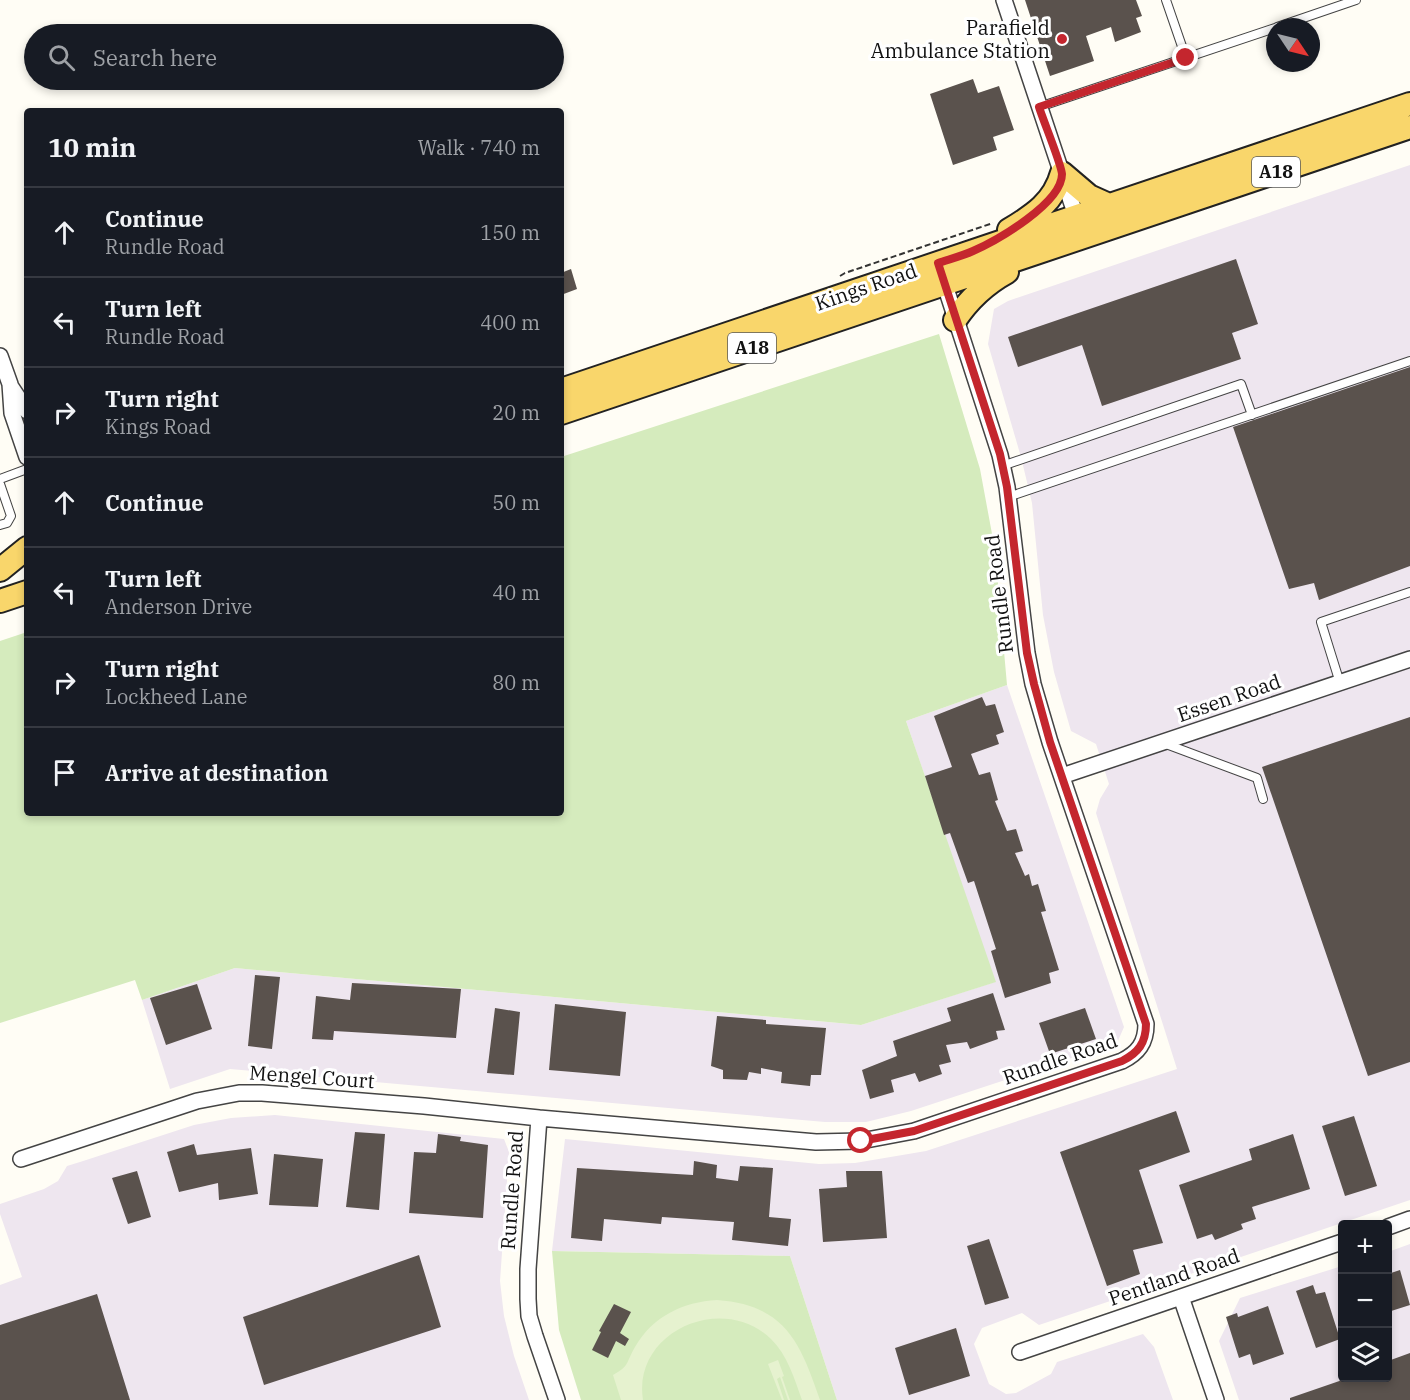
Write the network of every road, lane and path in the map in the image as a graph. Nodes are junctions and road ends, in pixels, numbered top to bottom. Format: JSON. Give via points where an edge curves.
{"nodes":[{"id":1,"x":1004,"y":0,"type":"edge"},
{"id":2,"x":1166,"y":0,"type":"edge"},
{"id":3,"x":1356,"y":0,"type":"edge"},
{"id":4,"x":1335,"y":3,"type":"edge"},
{"id":5,"x":1298,"y":18,"type":"edge"},
{"id":6,"x":1266,"y":30,"type":"edge"},
{"id":7,"x":1186,"y":58,"type":"junction"},
{"id":8,"x":1410,"y":104,"type":"edge"},
{"id":9,"x":1039,"y":107,"type":"junction"},
{"id":10,"x":1410,"y":127,"type":"edge"},
{"id":11,"x":1062,"y":173,"type":"junction"},
{"id":12,"x":1109,"y":205,"type":"junction"},
{"id":13,"x":1074,"y":232,"type":"junction"},
{"id":14,"x":974,"y":251,"type":"junction"},
{"id":15,"x":938,"y":263,"type":"junction"},
{"id":16,"x":944,"y":284,"type":"junction"},
{"id":17,"x":955,"y":320,"type":"junction"},
{"id":18,"x":0,"y":356,"type":"edge"},
{"id":19,"x":1410,"y":361,"type":"edge"},
{"id":20,"x":10,"y":384,"type":"junction"},
{"id":21,"x":564,"y":389,"type":"edge"},
{"id":22,"x":24,"y":406,"type":"edge"},
{"id":23,"x":564,"y":411,"type":"edge"},
{"id":24,"x":1252,"y":415,"type":"junction"},
{"id":25,"x":24,"y":448,"type":"edge"},
{"id":26,"x":1002,"y":466,"type":"junction"},
{"id":27,"x":24,"y":469,"type":"edge"},
{"id":28,"x":0,"y":479,"type":"edge"},
{"id":29,"x":0,"y":484,"type":"edge"},
{"id":30,"x":1008,"y":497,"type":"junction"},
{"id":31,"x":0,"y":525,"type":"edge"},
{"id":32,"x":24,"y":550,"type":"edge"},
{"id":33,"x":0,"y":570,"type":"edge"},
{"id":34,"x":24,"y":570,"type":"edge"},
{"id":35,"x":0,"y":578,"type":"edge"},
{"id":36,"x":1410,"y":592,"type":"edge"},
{"id":37,"x":24,"y":593,"type":"edge"},
{"id":38,"x":0,"y":601,"type":"edge"},
{"id":39,"x":1410,"y":659,"type":"edge"},
{"id":40,"x":1340,"y":683,"type":"junction"},
{"id":41,"x":1163,"y":742,"type":"junction"},
{"id":42,"x":1062,"y":776,"type":"junction"},
{"id":43,"x":1263,"y":799,"type":"dead end"},
{"id":44,"x":539,"y":1118,"type":"junction"},
{"id":45,"x":21,"y":1159,"type":"dead end"},
{"id":46,"x":1410,"y":1219,"type":"edge"},
{"id":47,"x":1392,"y":1226,"type":"edge"},
{"id":48,"x":1338,"y":1243,"type":"edge"},
{"id":49,"x":1181,"y":1297,"type":"junction"},
{"id":50,"x":1020,"y":1352,"type":"dead end"},
{"id":51,"x":557,"y":1400,"type":"edge"},
{"id":52,"x":1216,"y":1400,"type":"edge"}],
"edges":[{"from":1,"to":9,"type":"street"},
{"from":2,"to":7,"type":"lane"},
{"from":3,"to":4,"type":"lane"},
{"from":4,"to":5,"type":"lane"},
{"from":6,"to":7,"type":"lane"},
{"from":7,"to":9,"type":"lane"},
{"from":8,"to":12,"type":"main road","name":"Kings Road","number":"A18"},
{"from":9,"to":11,"type":"street"},
{"from":10,"to":13,"type":"main road","name":"Kings Road","number":"A18"},
{"from":11,"to":12,"type":"main road"},
{"from":11,"to":13,"type":"street"},
{"from":11,"to":14,"type":"main road","via":[[1047,203]]},
{"from":12,"to":13,"type":"main road","name":"Kings Road","number":"A18"},
{"from":13,"to":14,"type":"main road","name":"Kings Road","number":"A18"},
{"from":13,"to":16,"type":"main road","name":"Kings Road","number":"A18"},
{"from":13,"to":17,"type":"main road","via":[[993,279]]},
{"from":14,"to":15,"type":"main road","name":"Kings Road","number":"A18"},
{"from":15,"to":16,"type":"street","name":"Rundle Road"},
{"from":15,"to":21,"type":"main road","name":"Kings Road","number":"A18"},
{"from":16,"to":17,"type":"street","name":"Rundle Road"},
{"from":16,"to":23,"type":"main road","name":"Kings Road","number":"A18"},
{"from":17,"to":26,"type":"street","name":"Rundle Road"},
{"from":18,"to":20,"type":"street"},
{"from":19,"to":24,"type":"lane"},
{"from":20,"to":22,"type":"street"},
{"from":20,"to":25,"type":"street","via":[[12,413]]},
{"from":24,"to":26,"type":"lane","via":[[1241,384]]},
{"from":24,"to":30,"type":"lane"},
{"from":26,"to":30,"type":"street","name":"Rundle Road"},
{"from":27,"to":28,"type":"lane"},
{"from":29,"to":31,"type":"lane","via":[[11,516]]},
{"from":30,"to":42,"type":"street","name":"Rundle Road","via":[[1027,653]]},
{"from":32,"to":33,"type":"main road"},
{"from":34,"to":35,"type":"main road"},
{"from":36,"to":40,"type":"lane","via":[[1321,622]]},
{"from":37,"to":38,"type":"main road"},
{"from":39,"to":40,"type":"street","name":"Essen Road"},
{"from":40,"to":41,"type":"street","name":"Essen Road"},
{"from":41,"to":42,"type":"street","name":"Essen Road"},
{"from":41,"to":43,"type":"lane","via":[[1257,778]]},
{"from":42,"to":44,"type":"street","name":"Rundle Road","via":[[1146,1024],[1143,1043],[1133,1055],[914,1131],[852,1142]]},
{"from":44,"to":45,"type":"street","name":"Mengel Court","via":[[239,1093],[197,1101]]},
{"from":44,"to":51,"type":"street","name":"Rundle Road","via":[[528,1269],[529,1316]]},
{"from":46,"to":47,"type":"street"},
{"from":48,"to":49,"type":"street","name":"Pentland Road"},
{"from":49,"to":50,"type":"street","name":"Pentland Road"},
{"from":49,"to":52,"type":"street"}]}
